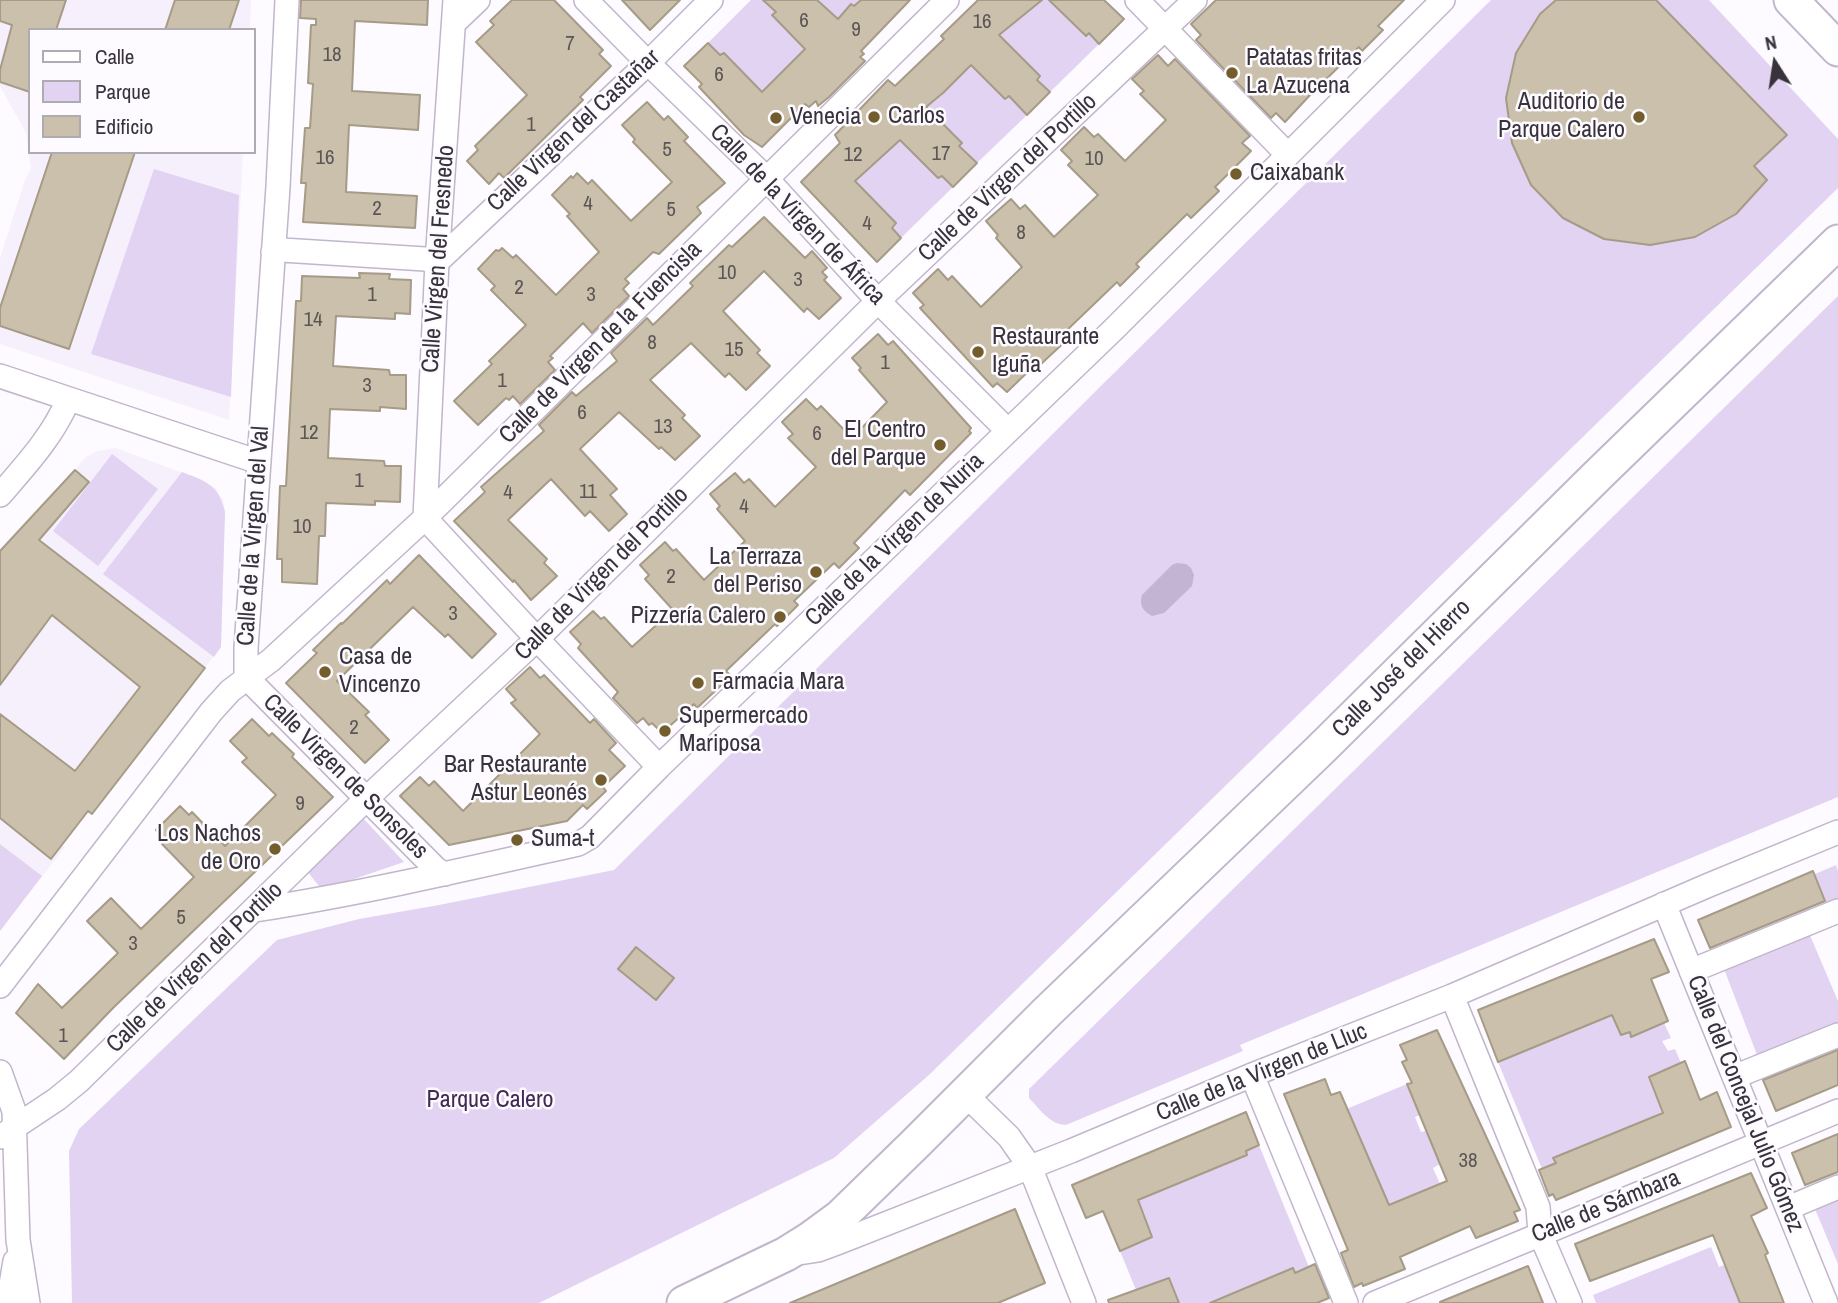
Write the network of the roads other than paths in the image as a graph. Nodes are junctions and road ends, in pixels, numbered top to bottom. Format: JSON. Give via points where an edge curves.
{"nodes":[{"id":1,"x":286,"y":0,"type":"edge"},
{"id":2,"x":478,"y":0,"type":"edge"},
{"id":3,"x":586,"y":0,"type":"edge"},
{"id":4,"x":711,"y":0,"type":"edge"},
{"id":5,"x":947,"y":0,"type":"edge"},
{"id":6,"x":1137,"y":0,"type":"edge"},
{"id":7,"x":1195,"y":0,"type":"edge"},
{"id":8,"x":1443,"y":0,"type":"edge"},
{"id":9,"x":1791,"y":0,"type":"edge"},
{"id":10,"x":455,"y":11,"type":"edge"},
{"id":11,"x":1165,"y":29,"type":"junction"},
{"id":12,"x":1838,"y":49,"type":"edge"},
{"id":13,"x":648,"y":63,"type":"junction"},
{"id":14,"x":1287,"y":155,"type":"junction"},
{"id":15,"x":766,"y":178,"type":"junction"},
{"id":16,"x":1838,"y":242,"type":"edge"},
{"id":17,"x":273,"y":252,"type":"junction"},
{"id":18,"x":437,"y":262,"type":"junction"},
{"id":19,"x":878,"y":301,"type":"junction"},
{"id":20,"x":0,"y":376,"type":"edge"},
{"id":21,"x":68,"y":400,"type":"junction"},
{"id":22,"x":1008,"y":431,"type":"junction"},
{"id":23,"x":259,"y":462,"type":"junction"},
{"id":24,"x":0,"y":495,"type":"edge"},
{"id":25,"x":425,"y":518,"type":"junction"},
{"id":26,"x":537,"y":639,"type":"junction"},
{"id":27,"x":246,"y":677,"type":"junction"},
{"id":28,"x":659,"y":767,"type":"junction"},
{"id":29,"x":366,"y":799,"type":"junction"},
{"id":30,"x":1838,"y":832,"type":"edge"},
{"id":31,"x":445,"y":874,"type":"junction"},
{"id":32,"x":1664,"y":904,"type":"junction"},
{"id":33,"x":255,"y":910,"type":"junction"},
{"id":34,"x":1838,"y":911,"type":"edge"},
{"id":35,"x":1691,"y":971,"type":"junction"},
{"id":36,"x":0,"y":986,"type":"edge"},
{"id":37,"x":1452,"y":996,"type":"junction"},
{"id":38,"x":1838,"y":1034,"type":"edge"},
{"id":39,"x":0,"y":1072,"type":"edge"},
{"id":40,"x":1252,"y":1075,"type":"junction"},
{"id":41,"x":1734,"y":1077,"type":"junction"},
{"id":42,"x":965,"y":1094,"type":"junction"},
{"id":43,"x":1838,"y":1111,"type":"edge"},
{"id":44,"x":8,"y":1132,"type":"edge"},
{"id":45,"x":1762,"y":1144,"type":"junction"},
{"id":46,"x":0,"y":1148,"type":"edge"},
{"id":47,"x":1030,"y":1167,"type":"junction"},
{"id":48,"x":1838,"y":1187,"type":"edge"},
{"id":49,"x":17,"y":1190,"type":"junction"},
{"id":50,"x":1788,"y":1208,"type":"junction"},
{"id":51,"x":1540,"y":1233,"type":"junction"},
{"id":52,"x":18,"y":1240,"type":"junction"},
{"id":53,"x":786,"y":1254,"type":"junction"},
{"id":54,"x":8,"y":1303,"type":"edge"},
{"id":55,"x":28,"y":1303,"type":"edge"},
{"id":56,"x":684,"y":1303,"type":"edge"},
{"id":57,"x":1084,"y":1303,"type":"edge"},
{"id":58,"x":1346,"y":1303,"type":"edge"},
{"id":59,"x":1375,"y":1303,"type":"edge"},
{"id":60,"x":1570,"y":1303,"type":"edge"},
{"id":61,"x":1826,"y":1303,"type":"edge"}],
"edges":[{"from":1,"to":17,"type":"street","name":"Calle de la Virgen del Val"},
{"from":2,"to":10,"type":"street"},
{"from":3,"to":13,"type":"street","name":"Calle de la Virgen de África"},
{"from":4,"to":13,"type":"street","name":"Calle Virgen del Castañar"},
{"from":5,"to":15,"type":"street","name":"Calle de Virgen de la Fuencisla"},
{"from":6,"to":11,"type":"street"},
{"from":7,"to":11,"type":"street","name":"Calle de Virgen del Portillo"},
{"from":8,"to":14,"type":"street","name":"Calle de la Virgen de Nuria"},
{"from":9,"to":12,"type":"street"},
{"from":10,"to":18,"type":"street","name":"Calle Virgen del Fresnedo"},
{"from":11,"to":14,"type":"street"},
{"from":11,"to":19,"type":"street","name":"Calle de Virgen del Portillo"},
{"from":13,"to":15,"type":"street","name":"Calle de la Virgen de África"},
{"from":13,"to":18,"type":"street","name":"Calle Virgen del Castañar"},
{"from":14,"to":22,"type":"street","name":"Calle de la Virgen de Nuria"},
{"from":15,"to":19,"type":"street","name":"Calle de la Virgen de África"},
{"from":15,"to":25,"type":"street","name":"Calle de Virgen de la Fuencisla"},
{"from":16,"to":42,"type":"street","name":"Calle José del Hierro"},
{"from":17,"to":18,"type":"street"},
{"from":17,"to":23,"type":"street","name":"Calle de la Virgen del Val"},
{"from":18,"to":25,"type":"street","name":"Calle Virgen del Fresnedo"},
{"from":19,"to":22,"type":"street","name":"Calle de la Virgen de África"},
{"from":19,"to":26,"type":"street","name":"Calle de Virgen del Portillo"},
{"from":20,"to":21,"type":"street"},
{"from":21,"to":23,"type":"street"},
{"from":21,"to":24,"type":"street","via":[[35,455]]},
{"from":22,"to":28,"type":"street","name":"Calle de la Virgen de Nuria"},
{"from":23,"to":27,"type":"street","name":"Calle de la Virgen del Val"},
{"from":25,"to":26,"type":"street"},
{"from":25,"to":27,"type":"street","name":"Calle de Virgen de la Fuencisla","via":[[271,660]]},
{"from":26,"to":28,"type":"street"},
{"from":26,"to":29,"type":"street","name":"Calle de Virgen del Portillo"},
{"from":27,"to":29,"type":"street","name":"Calle Virgen de Sonsoles"},
{"from":27,"to":36,"type":"street","name":"Calle de la Virgen del Val","via":[[211,712]]},
{"from":28,"to":31,"type":"street","name":"Calle de la Virgen de Nuria","via":[[578,844]]},
{"from":29,"to":31,"type":"street","name":"Calle Virgen de Sonsoles"},
{"from":29,"to":33,"type":"street","name":"Calle de Virgen del Portillo"},
{"from":30,"to":32,"type":"street","name":"Calle de la Virgen de Lluc"},
{"from":31,"to":33,"type":"street","name":"Calle de la Virgen de Nuria"},
{"from":32,"to":35,"type":"street","name":"Calle del Concejal Julio Gómez"},
{"from":32,"to":37,"type":"street","name":"Calle de la Virgen de Lluc"},
{"from":33,"to":44,"type":"street","name":"Calle de Virgen del Portillo","via":[[79,1081]]},
{"from":34,"to":35,"type":"street"},
{"from":35,"to":41,"type":"street","name":"Calle del Concejal Julio Gómez"},
{"from":37,"to":40,"type":"street","name":"Calle de la Virgen de Lluc"},
{"from":37,"to":51,"type":"street","via":[[1538,1207]]},
{"from":38,"to":41,"type":"street"},
{"from":39,"to":44,"type":"street","via":[[14,1111]]},
{"from":40,"to":47,"type":"street","name":"Calle de la Virgen de Lluc"},
{"from":40,"to":58,"type":"street"},
{"from":41,"to":45,"type":"street","name":"Calle del Concejal Julio Gómez"},
{"from":42,"to":47,"type":"street","via":[[1009,1137]]},
{"from":42,"to":53,"type":"street","name":"Calle José del Hierro","via":[[840,1217]]},
{"from":43,"to":45,"type":"street","name":"Calle de Sámbara"},
{"from":44,"to":49,"type":"street"},
{"from":45,"to":50,"type":"street","name":"Calle del Concejal Julio Gómez"},
{"from":45,"to":51,"type":"street","name":"Calle de Sámbara"},
{"from":46,"to":49,"type":"street"},
{"from":47,"to":53,"type":"street","name":"Calle de la Virgen de Lluc","via":[[818,1250]]},
{"from":47,"to":57,"type":"street"},
{"from":48,"to":50,"type":"street"},
{"from":49,"to":52,"type":"street"},
{"from":50,"to":61,"type":"street","name":"Calle del Concejal Julio Gómez"},
{"from":51,"to":59,"type":"street","name":"Calle de Sámbara"},
{"from":51,"to":60,"type":"street"},
{"from":52,"to":54,"type":"street"},
{"from":52,"to":55,"type":"street"},
{"from":53,"to":56,"type":"street","name":"Calle de la Virgen de Lluc"}]}
